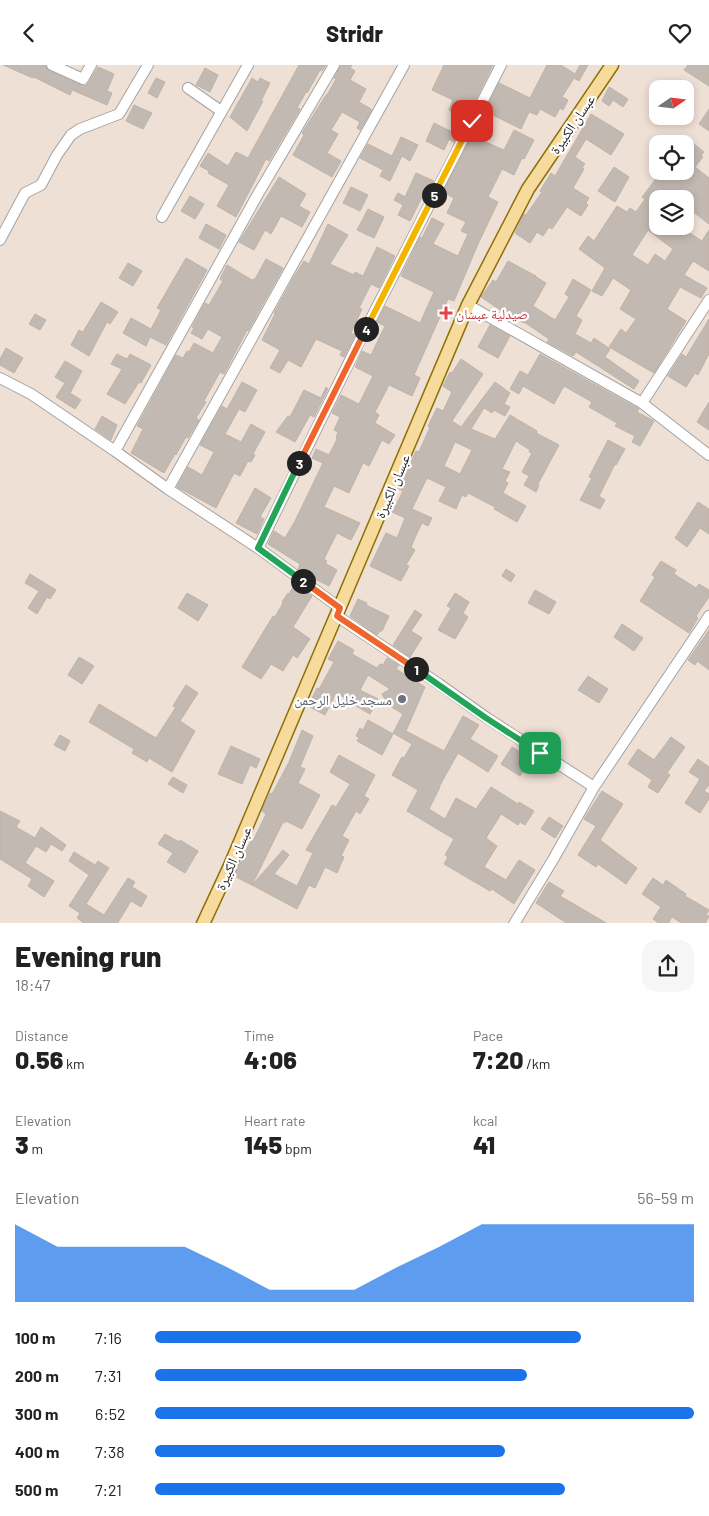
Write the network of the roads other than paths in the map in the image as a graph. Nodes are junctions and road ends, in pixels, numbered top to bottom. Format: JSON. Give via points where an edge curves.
{"nodes":[{"id":1,"x":52,"y":65,"type":"edge"},
{"id":2,"x":91,"y":65,"type":"edge"},
{"id":3,"x":148,"y":65,"type":"edge"},
{"id":4,"x":248,"y":65,"type":"edge"},
{"id":5,"x":334,"y":65,"type":"edge"},
{"id":6,"x":404,"y":65,"type":"edge"},
{"id":7,"x":501,"y":65,"type":"edge"},
{"id":8,"x":612,"y":65,"type":"edge"},
{"id":9,"x":188,"y":88,"type":"dead end"},
{"id":10,"x":221,"y":111,"type":"junction"},
{"id":11,"x":162,"y":217,"type":"dead end"},
{"id":12,"x":0,"y":239,"type":"edge"},
{"id":13,"x":709,"y":300,"type":"edge"},
{"id":14,"x":468,"y":305,"type":"junction"},
{"id":15,"x":0,"y":378,"type":"edge"},
{"id":16,"x":642,"y":403,"type":"junction"},
{"id":17,"x":115,"y":451,"type":"junction"},
{"id":18,"x":709,"y":455,"type":"edge"},
{"id":19,"x":168,"y":489,"type":"junction"},
{"id":20,"x":258,"y":548,"type":"junction"},
{"id":21,"x":338,"y":612,"type":"junction"},
{"id":22,"x":709,"y":616,"type":"edge"},
{"id":23,"x":594,"y":787,"type":"junction"},
{"id":24,"x":203,"y":923,"type":"edge"},
{"id":25,"x":514,"y":923,"type":"edge"}],
"edges":[{"from":1,"to":2,"type":"street","via":[[83,79]]},
{"from":3,"to":12,"type":"street","via":[[119,114],[71,135],[41,185],[25,193]]},
{"from":4,"to":10,"type":"street"},
{"from":5,"to":17,"type":"street"},
{"from":6,"to":19,"type":"street"},
{"from":7,"to":20,"type":"street","via":[[357,345]]},
{"from":8,"to":14,"type":"main road","name":"عبسان الكبيرة","via":[[528,189]]},
{"from":9,"to":10,"type":"street"},
{"from":10,"to":11,"type":"street"},
{"from":13,"to":16,"type":"street"},
{"from":14,"to":16,"type":"street"},
{"from":14,"to":21,"type":"main road","name":"عبسان الكبيرة"},
{"from":15,"to":17,"type":"street","via":[[32,394]]},
{"from":16,"to":18,"type":"street"},
{"from":17,"to":19,"type":"street"},
{"from":19,"to":20,"type":"street"},
{"from":20,"to":21,"type":"street"},
{"from":21,"to":23,"type":"street","via":[[486,718]]},
{"from":21,"to":24,"type":"main road","name":"عبسان الكبيرة"},
{"from":22,"to":23,"type":"street"},
{"from":23,"to":25,"type":"street"}]}
